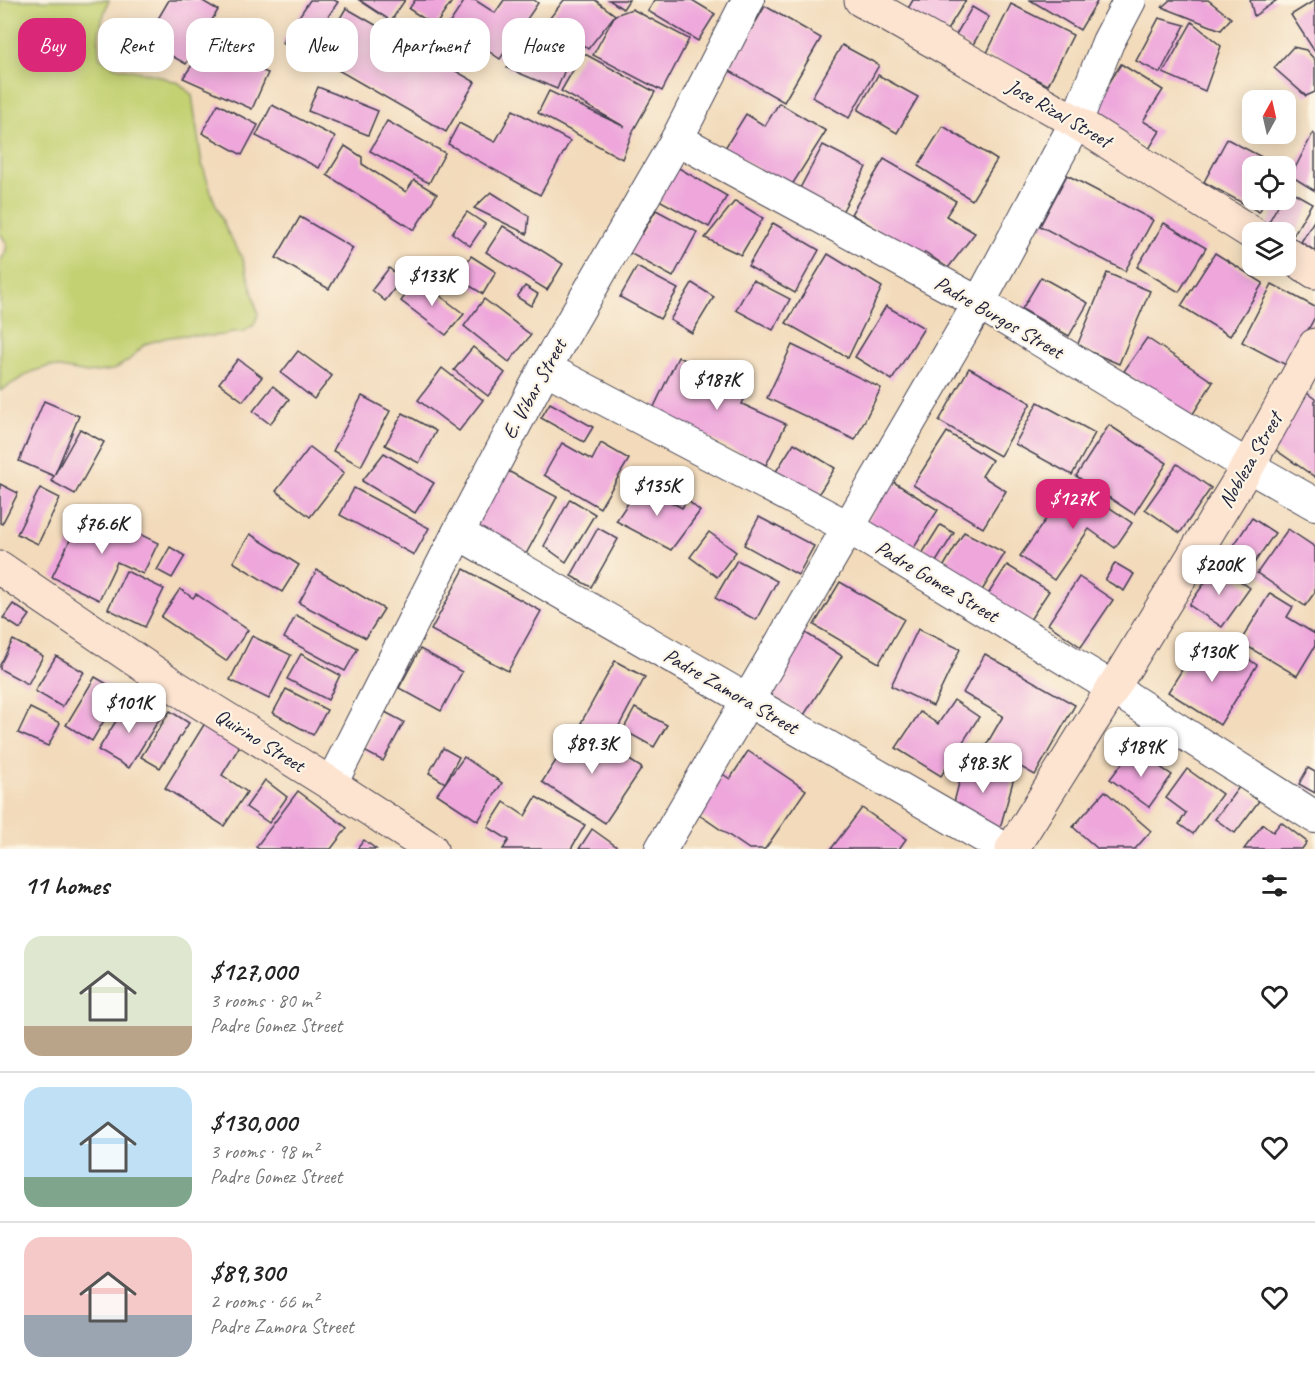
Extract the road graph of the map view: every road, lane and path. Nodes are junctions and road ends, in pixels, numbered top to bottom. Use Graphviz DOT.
graph roads {
  1 [pos="748,0"];
  2 [pos="861,0"];
  3 [pos="1130,0"];
  4 [pos="1077,122"];
  5 [pos="677,139"];
  6 [pos="1242,227"];
  7 [pos="1296,260"];
  8 [pos="1315,272"];
  9 [pos="979,303"];
  10 [pos="1315,345"];
  11 [pos="544,368"];
  12 [pos="1248,466"];
  13 [pos="1315,504"];
  14 [pos="848,527"];
  15 [pos="458,532"];
  16 [pos="0,568"];
  17 [pos="1113,688"];
  18 [pos="747,700"];
  19 [pos="331,784"];
  20 [pos="1315,817"];
  21 [pos="431,849"];
  22 [pos="661,849"];
  23 [pos="1005,849"];
  24 [pos="1012,849"];
  1 -- 5 [label="street, E. Vibar Street"];
  2 -- 4 [label="street, Jose Rizal Street"];
  3 -- 4 [label="street"];
  4 -- 6 [label="street, Jose Rizal Street"];
  4 -- 9 [label="street"];
  5 -- 9 [label="street, Padre Burgos Street"];
  5 -- 11 [label="street, E. Vibar Street"];
  7 -- 8 [label="street"];
  9 -- 12 [label="street, Padre Burgos Street"];
  9 -- 14 [label="street"];
  10 -- 12 [label="street, Nobleza Street"];
  11 -- 14 [label="street, Padre Gomez Street"];
  11 -- 15 [label="street, E. Vibar Street"];
  12 -- 13 [label="street, Padre Burgos Street"];
  12 -- 17 [label="street, Nobleza Street"];
  14 -- 17 [label="street, Padre Gomez Street"];
  14 -- 18 [label="street"];
  15 -- 18 [label="street, Padre Zamora Street"];
  15 -- 19 [label="street, E. Vibar Street"];
  16 -- 19 [label="street, Quirino Street"];
  17 -- 20 [label="street, Padre Gomez Street"];
  17 -- 24 [label="street, Nobleza Street"];
  18 -- 22 [label="street"];
  18 -- 23 [label="street, Padre Zamora Street"];
  19 -- 21 [label="street, Quirino Street"];
}
